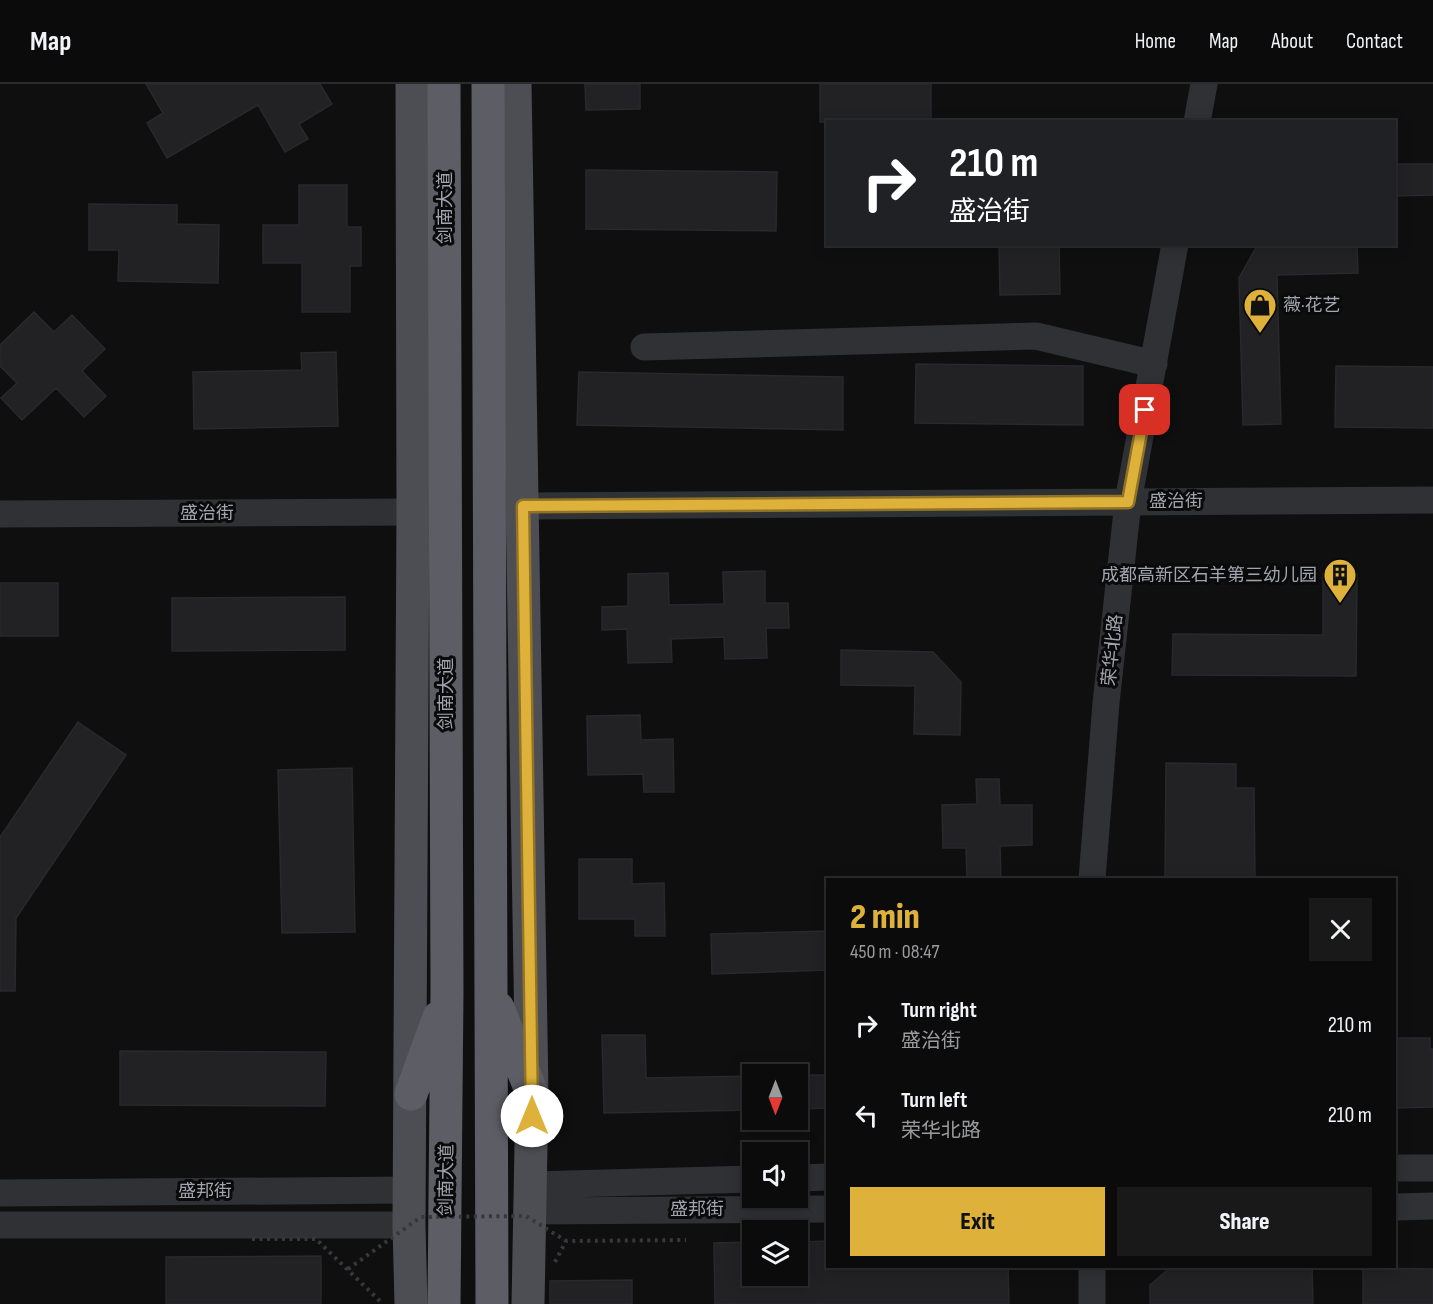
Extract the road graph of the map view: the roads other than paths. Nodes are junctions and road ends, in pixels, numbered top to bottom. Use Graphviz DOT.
graph roads {
  1 [pos="412,84"];
  2 [pos="444,84"];
  3 [pos="488,84"];
  4 [pos="515,84"];
  5 [pos="1204,84"];
  6 [pos="1197,120"];
  7 [pos="1175,246"];
  8 [pos="644,347"];
  9 [pos="1154,364"];
  10 [pos="1433,500"];
  11 [pos="1128,502"];
  12 [pos="523,506"];
  13 [pos="413,512"];
  14 [pos="0,514"];
  15 [pos="1092,878"];
  16 [pos="490,991"];
  17 [pos="447,993"];
  18 [pos="532,1093"];
  19 [pos="411,1094"];
  20 [pos="1396,1168"];
  21 [pos="1433,1168"];
  22 [pos="826,1177"];
  23 [pos="808,1178"];
  24 [pos="742,1180"];
  25 [pos="409,1190"];
  26 [pos="0,1192"];
  27 [pos="531,1198"];
  28 [pos="1396,1206"];
  29 [pos="1433,1206"];
  30 [pos="826,1209"];
  31 [pos="0,1225"];
  32 [pos="409,1225"];
  33 [pos="1092,1268"];
  34 [pos="411,1304"];
  35 [pos="444,1304"];
  36 [pos="492,1304"];
  37 [pos="528,1304"];
  38 [pos="1092,1304"];
  1 -- 13 [label="main road"];
  2 -- 17 [label="highway, 剑南大道"];
  3 -- 16 [label="highway"];
  4 -- 12 [label="main road"];
  5 -- 6 [label="street"];
  7 -- 9 [label="street, 荣华北路"];
  8 -- 9 [label="street"];
  9 -- 11 [label="street, 荣华北路"];
  10 -- 11 [label="street, 盛治街"];
  11 -- 12 [label="street, 盛治街"];
  11 -- 15 [label="street, 荣华北路"];
  12 -- 18 [label="main road"];
  13 -- 14 [label="street, 盛治街"];
  13 -- 19 [label="main road"];
  16 -- 18 [label="highway"];
  16 -- 36 [label="highway"];
  17 -- 19 [label="highway"];
  17 -- 35 [label="highway, 剑南大道"];
  18 -- 27 [label="main road"];
  19 -- 25 [label="main road"];
  20 -- 21 [label="street"];
  22 -- 23 [label="street"];
  24 -- 27 [label="street, 盛邦街"];
  25 -- 26 [label="street, 盛邦街"];
  25 -- 32 [label="main road"];
  27 -- 30 [label="street, 盛邦街"];
  27 -- 37 [label="main road"];
  28 -- 29 [label="street"];
  31 -- 32 [label="street, 盛邦街"];
  32 -- 34 [label="main road"];
  33 -- 38 [label="street"];
}
